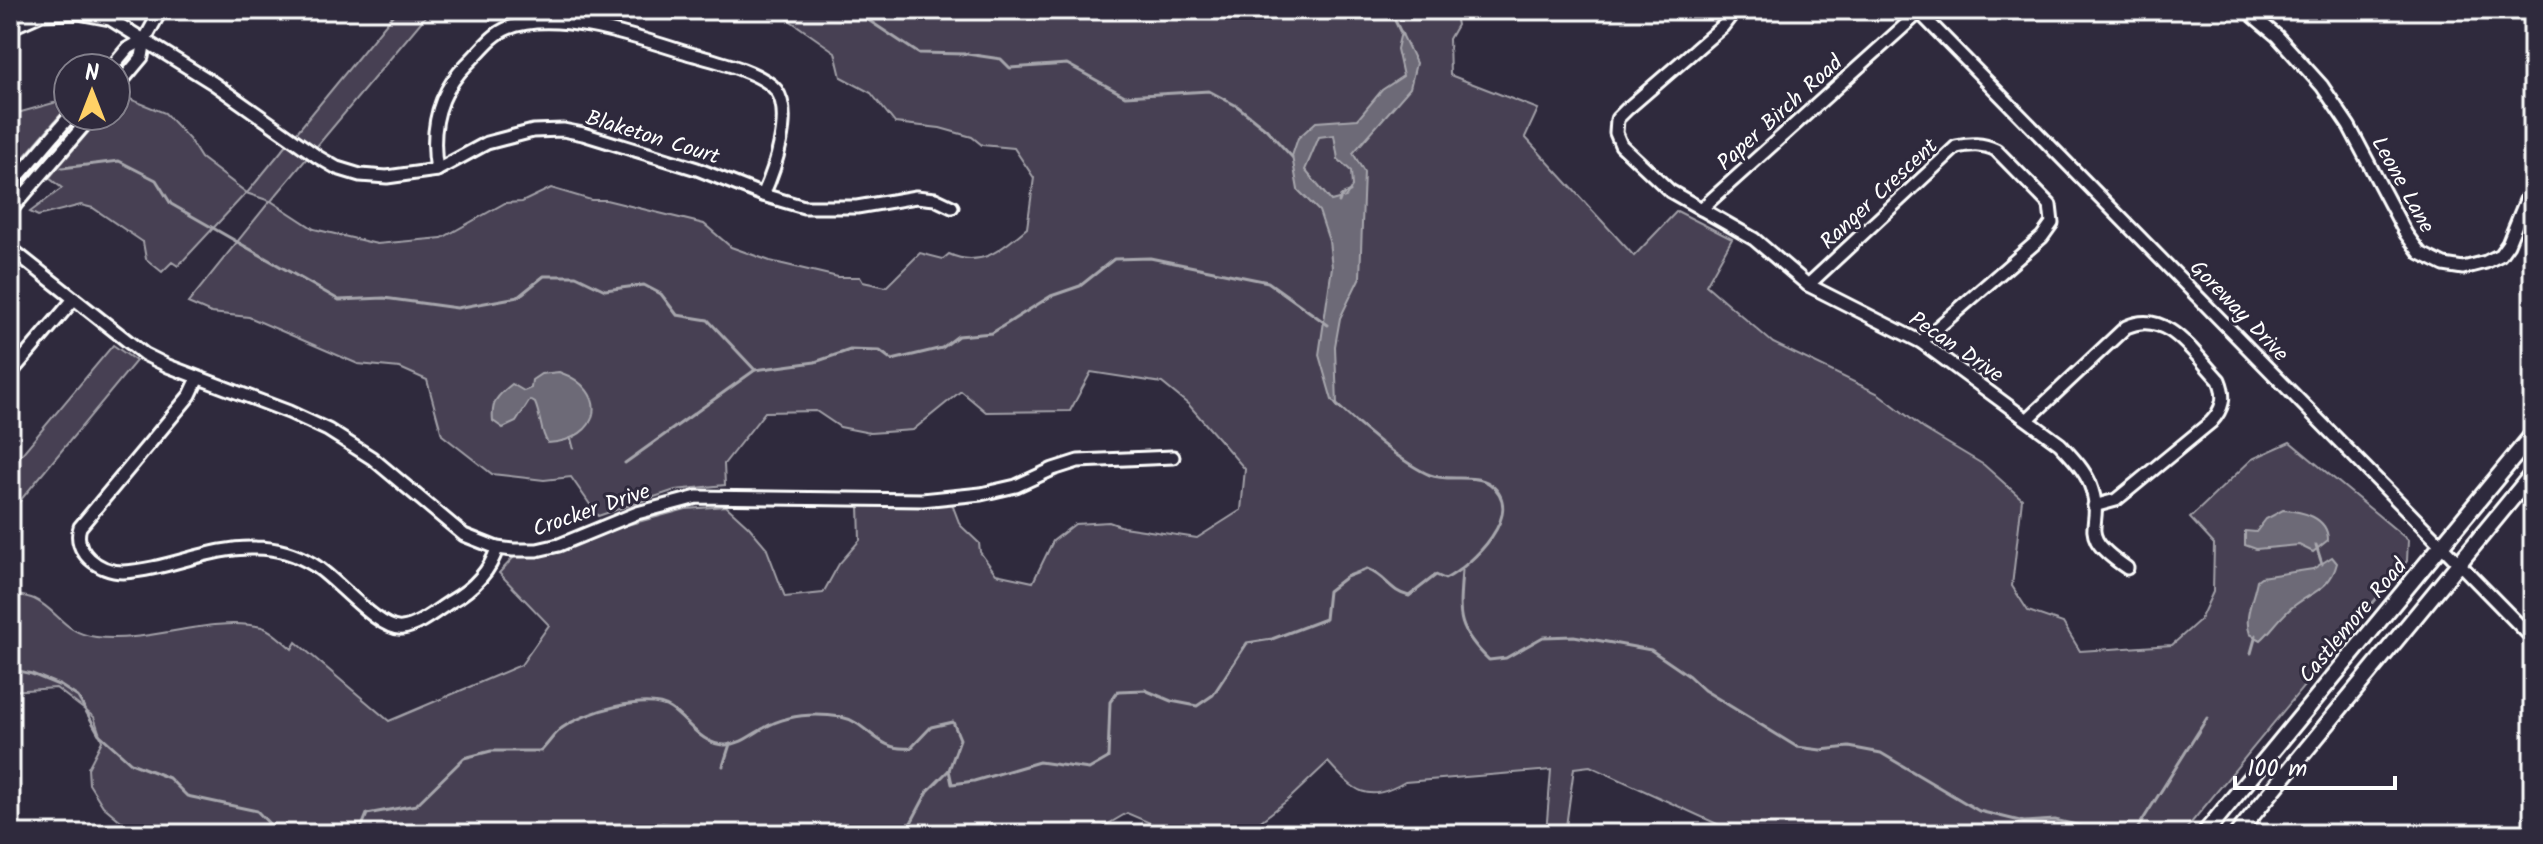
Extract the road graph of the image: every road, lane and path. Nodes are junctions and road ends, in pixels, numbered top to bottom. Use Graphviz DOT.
graph roads {
  1 [pos="161,10"];
  2 [pos="1735,10"];
  3 [pos="2246,10"];
  4 [pos="1920,11"];
  5 [pos="41,12"];
  6 [pos="10,28"];
  7 [pos="145,39"];
  8 [pos="124,52"];
  9 [pos="132,69"];
  10 [pos="56,132"];
  11 [pos="78,132"];
  12 [pos="437,170"];
  13 [pos="2533,183"];
  14 [pos="10,186"];
  15 [pos="763,195"];
  16 [pos="952,207"];
  17 [pos="1701,209"];
  18 [pos="10,211"];
  19 [pos="10,248"];
  20 [pos="1808,285"];
  21 [pos="74,299"];
  22 [pos="1921,342"];
  23 [pos="10,374"];
  24 [pos="198,378"];
  25 [pos="2028,419"];
  26 [pos="2533,434"];
  27 [pos="1173,457"];
  28 [pos="2533,473"];
  29 [pos="2094,506"];
  30 [pos="2442,545"];
  31 [pos="497,548"];
  32 [pos="2459,564"];
  33 [pos="2127,568"];
  34 [pos="2533,639"];
  35 [pos="2204,834"];
  36 [pos="2237,834"];
  1 -- 7 [label="street"];
  2 -- 17 [label="street, Pecan Drive"];
  3 -- 13 [label="street, Leone Lane"];
  4 -- 17 [label="street, Paper Birch Road"];
  4 -- 30 [label="street, Goreway Drive"];
  5 -- 6 [label="street"];
  5 -- 7 [label="street, Blaketon Court"];
  7 -- 8 [label="street"];
  7 -- 9 [label="street"];
  7 -- 12 [label="street, Blaketon Court"];
  10 -- 14 [label="street"];
  11 -- 18 [label="street"];
  12 -- 15 [label="street, Blaketon Court"];
  12 -- 15 [label="street"];
  15 -- 16 [label="street, Blaketon Court"];
  17 -- 20 [label="street, Pecan Drive"];
  19 -- 21 [label="street, Crocker Drive"];
  20 -- 22 [label="street, Pecan Drive"];
  20 -- 22 [label="street, Ranger Crescent"];
  21 -- 23 [label="street"];
  21 -- 24 [label="street, Crocker Drive"];
  22 -- 25 [label="street, Pecan Drive"];
  24 -- 31 [label="street, Crocker Drive"];
  24 -- 31 [label="street"];
  25 -- 29 [label="street, Pecan Drive"];
  25 -- 29 [label="street"];
  26 -- 30 [label="main road, Castlemore Road"];
  27 -- 31 [label="street, Crocker Drive"];
  28 -- 32 [label="main road, Castlemore Road"];
  29 -- 33 [label="street, Pecan Drive"];
  30 -- 32 [label="street, Goreway Drive"];
  30 -- 35 [label="main road, Castlemore Road"];
  32 -- 34 [label="street, Goreway Drive"];
  32 -- 36 [label="main road, Castlemore Road"];
}
